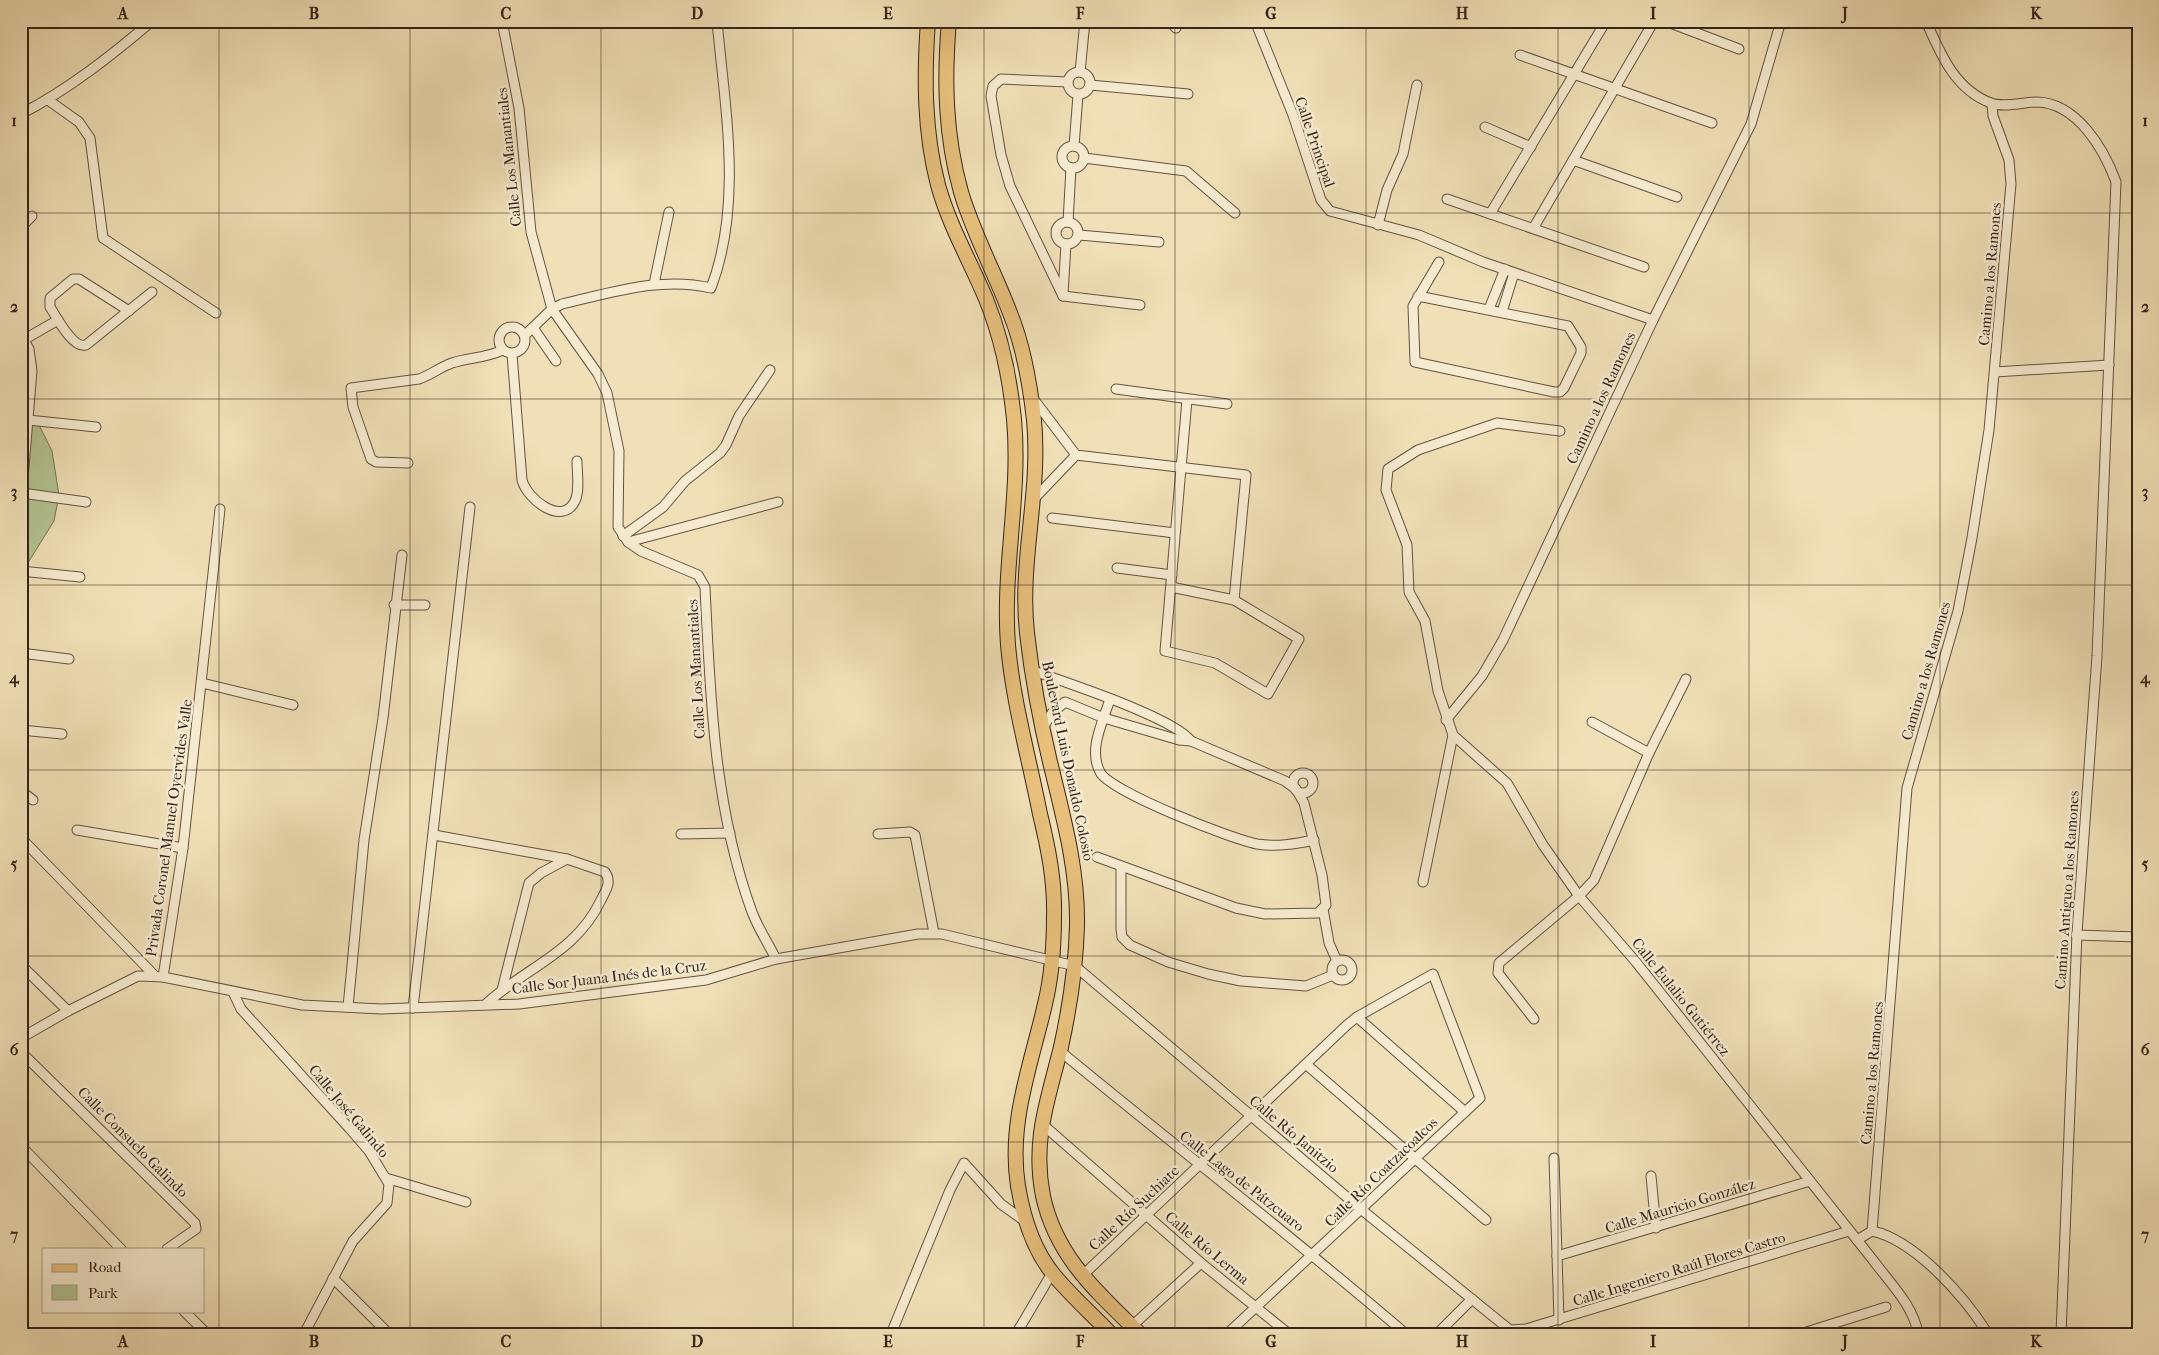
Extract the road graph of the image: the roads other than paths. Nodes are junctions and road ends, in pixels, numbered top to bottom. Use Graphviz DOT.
graph roads {
  1 [pos="152,21"];
  2 [pos="502,21"];
  3 [pos="717,21"];
  4 [pos="928,21"];
  5 [pos="949,21"];
  6 [pos="1085,21"];
  7 [pos="1255,21"];
  8 [pos="1606,21"];
  9 [pos="1654,21"];
  10 [pos="1665,21"];
  11 [pos="1781,21"];
  12 [pos="1926,21"];
  13 [pos="1739,49"];
  14 [pos="1520,56"];
  15 [pos="1080,72"];
  16 [pos="1574,75"];
  17 [pos="1068,82"];
  18 [pos="1090,85"];
  19 [pos="1417,85"];
  20 [pos="1614,89"];
  21 [pos="1188,94"];
  22 [pos="1078,95"];
  23 [pos="48,100"];
  24 [pos="1992,104"];
  25 [pos="21,114"];
  26 [pos="1712,123"];
  27 [pos="1485,127"];
  28 [pos="1074,146"];
  29 [pos="1531,147"];
  30 [pos="1084,158"];
  31 [pos="1573,160"];
  32 [pos="1071,168"];
  33 [pos="1677,197"];
  34 [pos="1446,199"];
  35 [pos="669,212"];
  36 [pos="1235,213"];
  37 [pos="1490,214"];
  38 [pos="32,216"];
  39 [pos="1068,222"];
  40 [pos="1378,225"];
  41 [pos="21,227"];
  42 [pos="1534,227"];
  43 [pos="1079,235"];
  44 [pos="1160,242"];
  45 [pos="1066,244"];
  46 [pos="1439,262"];
  47 [pos="1644,267"];
  48 [pos="1505,270"];
  49 [pos="1514,273"];
  50 [pos="654,284"];
  51 [pos="152,292"];
  52 [pos="1063,296"];
  53 [pos="1418,296"];
  54 [pos="1140,305"];
  55 [pos="552,309"];
  56 [pos="1489,309"];
  57 [pos="129,311"];
  58 [pos="1502,312"];
  59 [pos="216,313"];
  60 [pos="58,320"];
  61 [pos="1653,320"];
  62 [pos="534,329"];
  63 [pos="524,335"];
  64 [pos="23,337"];
  65 [pos="503,350"];
  66 [pos="512,354"];
  67 [pos="556,361"];
  68 [pos="2109,365"];
  69 [pos="770,370"];
  70 [pos="1994,372"];
  71 [pos="1116,389"];
  72 [pos="1030,395"];
  73 [pos="1187,400"];
  74 [pos="1227,404"];
  75 [pos="28,420"];
  76 [pos="96,427"];
  77 [pos="1560,431"];
  78 [pos="1076,455"];
  79 [pos="577,461"];
  80 [pos="408,463"];
  81 [pos="1181,466"];
  82 [pos="22,497"];
  83 [pos="1033,500"];
  84 [pos="86,502"];
  85 [pos="778,502"];
  86 [pos="470,508"];
  87 [pos="220,509"];
  88 [pos="1052,518"];
  89 [pos="1175,533"];
  90 [pos="625,539"];
  91 [pos="402,555"];
  92 [pos="1117,568"];
  93 [pos="21,571"];
  94 [pos="1172,575"];
  95 [pos="80,577"];
  96 [pos="1171,587"];
  97 [pos="1234,600"];
  98 [pos="394,604"];
  99 [pos="425,604"];
  100 [pos="21,653"];
  101 [pos="68,659"];
  102 [pos="1031,670"];
  103 [pos="1686,679"];
  104 [pos="202,682"];
  105 [pos="1071,685"];
  106 [pos="1110,699"];
  107 [pos="1065,702"];
  108 [pos="293,705"];
  109 [pos="1104,718"];
  110 [pos="1446,720"];
  111 [pos="1592,722"];
  112 [pos="1043,728"];
  113 [pos="21,730"];
  114 [pos="62,734"];
  115 [pos="1453,736"];
  116 [pos="1191,741"];
  117 [pos="1649,753"];
  118 [pos="21,791"];
  119 [pos="33,800"];
  120 [pos="77,830"];
  121 [pos="730,833"];
  122 [pos="681,834"];
  123 [pos="878,834"];
  124 [pos="434,835"];
  125 [pos="21,838"];
  126 [pos="1314,840"];
  127 [pos="183,848"];
  128 [pos="1097,857"];
  129 [pos="567,859"];
  130 [pos="1121,866"];
  131 [pos="1423,882"];
  132 [pos="1579,896"];
  133 [pos="1323,909"];
  134 [pos="934,933"];
  135 [pos="2076,935"];
  136 [pos="2138,937"];
  137 [pos="776,958"];
  138 [pos="1053,959"];
  139 [pos="1337,961"];
  140 [pos="21,964"];
  141 [pos="1075,966"];
  142 [pos="1332,975"];
  143 [pos="159,977"];
  144 [pos="502,990"];
  145 [pos="233,992"];
  146 [pos="486,1004"];
  147 [pos="348,1007"];
  148 [pos="413,1008"];
  149 [pos="68,1011"];
  150 [pos="1358,1017"];
  151 [pos="1534,1019"];
  152 [pos="21,1038"];
  153 [pos="1060,1051"];
  154 [pos="21,1052"];
  155 [pos="1307,1065"];
  156 [pos="1465,1112"];
  157 [pos="1251,1116"];
  158 [pos="1041,1123"];
  159 [pos="21,1146"];
  160 [pos="1414,1158"];
  161 [pos="1554,1158"];
  162 [pos="1199,1166"];
  163 [pos="1651,1176"];
  164 [pos="386,1178"];
  165 [pos="1810,1181"];
  166 [pos="466,1202"];
  167 [pos="1362,1210"];
  168 [pos="1147,1216"];
  169 [pos="1486,1220"];
  170 [pos="1026,1222"];
  171 [pos="1656,1228"];
  172 [pos="1849,1231"];
  173 [pos="1872,1231"];
  174 [pos="1856,1240"];
  175 [pos="120,1248"];
  176 [pos="168,1248"];
  177 [pos="1313,1255"];
  178 [pos="1557,1256"];
  179 [pos="1201,1262"];
  180 [pos="1052,1273"];
  181 [pos="1083,1275"];
  182 [pos="333,1278"];
  183 [pos="1472,1299"];
  184 [pos="1255,1306"];
  185 [pos="1886,1307"];
  186 [pos="185,1312"];
  187 [pos="1559,1320"];
  188 [pos="1136,1330"];
  189 [pos="1823,1330"];
  190 [pos="1517,1331"];
  191 [pos="207,1334"];
  192 [pos="304,1334"];
  193 [pos="389,1334"];
  194 [pos="891,1334"];
  195 [pos="1016,1334"];
  196 [pos="1111,1334"];
  197 [pos="1228,1334"];
  198 [pos="1289,1334"];
  199 [pos="1406,1334"];
  200 [pos="1438,1334"];
  201 [pos="1800,1334"];
  202 [pos="1918,1334"];
  203 [pos="1988,1334"];
  204 [pos="2061,1334"];
  1 -- 23 [label="street"];
  2 -- 55 [label="street, Calle Los Manantiales"];
  3 -- 50 [label="street"];
  4 -- 138 [label="main road"];
  5 -- 72 [label="main road, Boulevard Luis Donaldo Colosio"];
  6 -- 15 [label="street"];
  7 -- 40 [label="street, Calle Principal"];
  8 -- 16 [label="street"];
  9 -- 20 [label="street"];
  10 -- 13 [label="street"];
  11 -- 61 [label="street, Camino a los Ramones"];
  12 -- 24 [label="street"];
  14 -- 16 [label="street"];
  15 -- 17 [label="street"];
  15 -- 18 [label="street"];
  16 -- 20 [label="street"];
  16 -- 29 [label="street"];
  17 -- 22 [label="street"];
  17 -- 52 [label="street"];
  18 -- 21 [label="street"];
  18 -- 22 [label="street"];
  19 -- 40 [label="street"];
  20 -- 26 [label="street"];
  20 -- 31 [label="street"];
  22 -- 28 [label="street"];
  23 -- 25 [label="street"];
  23 -- 59 [label="street"];
  24 -- 68 [label="street, Camino Antiguo a los Ramones"];
  24 -- 70 [label="street, Camino a los Ramones"];
  27 -- 29 [label="street"];
  28 -- 30 [label="street"];
  28 -- 32 [label="street"];
  29 -- 37 [label="street"];
  30 -- 32 [label="street"];
  30 -- 36 [label="street"];
  31 -- 33 [label="street"];
  31 -- 42 [label="street"];
  32 -- 39 [label="street"];
  34 -- 37 [label="street"];
  35 -- 50 [label="street"];
  37 -- 42 [label="street"];
  38 -- 41 [label="street"];
  39 -- 43 [label="street"];
  39 -- 45 [label="street"];
  40 -- 48 [label="street, Calle Principal"];
  42 -- 47 [label="street"];
  43 -- 44 [label="street"];
  43 -- 45 [label="street"];
  45 -- 52 [label="street"];
  46 -- 53 [label="street"];
  48 -- 49 [label="street, Calle Principal"];
  48 -- 56 [label="street"];
  49 -- 58 [label="street"];
  49 -- 61 [label="street, Calle Principal"];
  50 -- 55 [label="street"];
  51 -- 57 [label="street"];
  52 -- 54 [label="street"];
  53 -- 56 [label="street"];
  53 -- 58 [label="street"];
  55 -- 62 [label="street"];
  55 -- 90 [label="street, Calle Los Manantiales"];
  56 -- 58 [label="street"];
  57 -- 60 [label="street"];
  57 -- 60 [label="street"];
  60 -- 64 [label="street"];
  61 -- 110 [label="street, Camino a los Ramones"];
  62 -- 63 [label="street"];
  62 -- 67 [label="street"];
  63 -- 65 [label="street"];
  63 -- 66 [label="street"];
  64 -- 75 [label="street"];
  65 -- 66 [label="street"];
  65 -- 80 [label="street"];
  66 -- 79 [label="street"];
  68 -- 70 [label="street"];
  68 -- 135 [label="street, Camino Antiguo a los Ramones"];
  69 -- 90 [label="street"];
  70 -- 173 [label="street, Camino a los Ramones"];
  71 -- 73 [label="street"];
  72 -- 78 [label="street"];
  72 -- 83 [label="main road, Boulevard Luis Donaldo Colosio"];
  73 -- 74 [label="street"];
  73 -- 81 [label="street"];
  75 -- 76 [label="street"];
  75 -- 82 [label="street"];
  77 -- 110 [label="street"];
  78 -- 81 [label="street"];
  78 -- 83 [label="street"];
  81 -- 89 [label="street"];
  81 -- 97 [label="street"];
  82 -- 84 [label="street"];
  83 -- 102 [label="main road, Boulevard Luis Donaldo Colosio"];
  85 -- 90 [label="street"];
  86 -- 124 [label="street"];
  87 -- 104 [label="street, Privada Coronel Manuel Oyervides Valle"];
  88 -- 89 [label="street"];
  89 -- 94 [label="street"];
  90 -- 121 [label="street, Calle Los Manantiales"];
  91 -- 98 [label="street"];
  92 -- 94 [label="street"];
  93 -- 95 [label="street"];
  94 -- 96 [label="street"];
  96 -- 97 [label="street"];
  96 -- 97 [label="street"];
  98 -- 99 [label="street"];
  98 -- 147 [label="street"];
  100 -- 101 [label="street"];
  102 -- 105 [label="street"];
  102 -- 112 [label="main road, Boulevard Luis Donaldo Colosio"];
  103 -- 117 [label="street"];
  104 -- 108 [label="street"];
  104 -- 127 [label="street, Privada Coronel Manuel Oyervides Valle"];
  105 -- 106 [label="street"];
  105 -- 107 [label="street"];
  106 -- 109 [label="street"];
  106 -- 116 [label="street"];
  107 -- 109 [label="street"];
  107 -- 112 [label="street"];
  109 -- 116 [label="street"];
  109 -- 126 [label="street"];
  110 -- 115 [label="street"];
  111 -- 117 [label="street"];
  112 -- 141 [label="main road, Boulevard Luis Donaldo Colosio"];
  113 -- 114 [label="street"];
  115 -- 131 [label="street"];
  115 -- 132 [label="street, Calle Eulalio Gutiérrez"];
  116 -- 126 [label="street"];
  117 -- 132 [label="street"];
  118 -- 119 [label="street"];
  120 -- 127 [label="street"];
  121 -- 122 [label="street"];
  121 -- 137 [label="street, Calle Los Manantiales"];
  123 -- 134 [label="street"];
  124 -- 129 [label="street"];
  124 -- 148 [label="street"];
  125 -- 143 [label="street"];
  126 -- 133 [label="street"];
  127 -- 143 [label="street, Privada Coronel Manuel Oyervides Valle"];
  128 -- 130 [label="street"];
  129 -- 144 [label="street"];
  129 -- 144 [label="street"];
  130 -- 133 [label="street"];
  130 -- 142 [label="street"];
  132 -- 151 [label="street"];
  132 -- 165 [label="street, Calle Eulalio Gutiérrez"];
  133 -- 139 [label="street"];
  134 -- 137 [label="street, Calle Sor Juana Inés de la Cruz"];
  134 -- 138 [label="street, Calle Sor Juana Inés de la Cruz"];
  135 -- 136 [label="street"];
  135 -- 204 [label="street, Camino Antiguo a los Ramones"];
  137 -- 146 [label="street, Calle Sor Juana Inés de la Cruz"];
  138 -- 141 [label="street, Calle Río Janitzio"];
  138 -- 170 [label="main road"];
  139 -- 142 [label="street"];
  139 -- 142 [label="street"];
  140 -- 149 [label="street"];
  141 -- 153 [label="main road, Boulevard Luis Donaldo Colosio"];
  141 -- 157 [label="street, Calle Río Janitzio"];
  143 -- 145 [label="street, Calle Sor Juana Inés de la Cruz"];
  143 -- 149 [label="street"];
  144 -- 146 [label="street"];
  145 -- 147 [label="street, Calle Sor Juana Inés de la Cruz"];
  145 -- 164 [label="street, Calle José Galindo"];
  146 -- 148 [label="street, Calle Sor Juana Inés de la Cruz"];
  147 -- 148 [label="street, Calle Sor Juana Inés de la Cruz"];
  149 -- 152 [label="street"];
  150 -- 155 [label="street, Calle Río Suchiate"];
  150 -- 156 [label="street"];
  150 -- 156 [label="street, Calle Río Coatzacoalcos"];
  153 -- 158 [label="main road, Boulevard Luis Donaldo Colosio"];
  153 -- 162 [label="street, Calle Lago de Pátzcuaro"];
  154 -- 176 [label="street, Calle Consuelo Galindo"];
  155 -- 157 [label="street, Calle Río Suchiate"];
  155 -- 160 [label="street"];
  156 -- 160 [label="street, Calle Río Coatzacoalcos"];
  157 -- 162 [label="street, Calle Río Suchiate"];
  157 -- 167 [label="street, Calle Río Janitzio"];
  158 -- 168 [label="street, Calle Río Lerma"];
  158 -- 181 [label="main road, Boulevard Luis Donaldo Colosio"];
  159 -- 175 [label="street"];
  160 -- 167 [label="street, Calle Río Coatzacoalcos"];
  160 -- 169 [label="street"];
  161 -- 178 [label="street"];
  162 -- 168 [label="street, Calle Río Suchiate"];
  162 -- 177 [label="street, Calle Lago de Pátzcuaro"];
  163 -- 171 [label="street"];
  164 -- 166 [label="street"];
  164 -- 182 [label="street, Calle José Galindo"];
  165 -- 171 [label="street, Calle Mauricio González"];
  165 -- 172 [label="street"];
  167 -- 177 [label="street, Calle Río Coatzacoalcos"];
  167 -- 183 [label="street, Calle Río Janitzio"];
  168 -- 179 [label="street, Calle Río Lerma"];
  168 -- 181 [label="street, Calle Río Suchiate"];
  170 -- 180 [label="main road"];
  170 -- 194 [label="street"];
  171 -- 178 [label="street, Calle Mauricio González"];
  172 -- 174 [label="street"];
  172 -- 187 [label="street, Calle Ingeniero Raúl Flores Castro"];
  173 -- 174 [label="street"];
  173 -- 203 [label="street"];
  174 -- 202 [label="street"];
  177 -- 184 [label="street, Calle Río Coatzacoalcos"];
  177 -- 199 [label="street, Calle Lago de Pátzcuaro"];
  178 -- 187 [label="street"];
  179 -- 184 [label="street, Calle Río Lerma"];
  179 -- 188 [label="street"];
  180 -- 195 [label="street"];
  180 -- 196 [label="main road"];
  181 -- 188 [label="main road, Boulevard Luis Donaldo Colosio"];
  182 -- 192 [label="street, Calle José Galindo"];
  182 -- 193 [label="street"];
  183 -- 190 [label="street, Calle Río Janitzio"];
  183 -- 200 [label="street"];
  184 -- 197 [label="street, Calle Río Coatzacoalcos"];
  184 -- 198 [label="street, Calle Río Lerma"];
  185 -- 189 [label="street"];
  186 -- 191 [label="street"];
  187 -- 190 [label="street, Calle Ingeniero Raúl Flores Castro"];
  189 -- 201 [label="street"];
}
